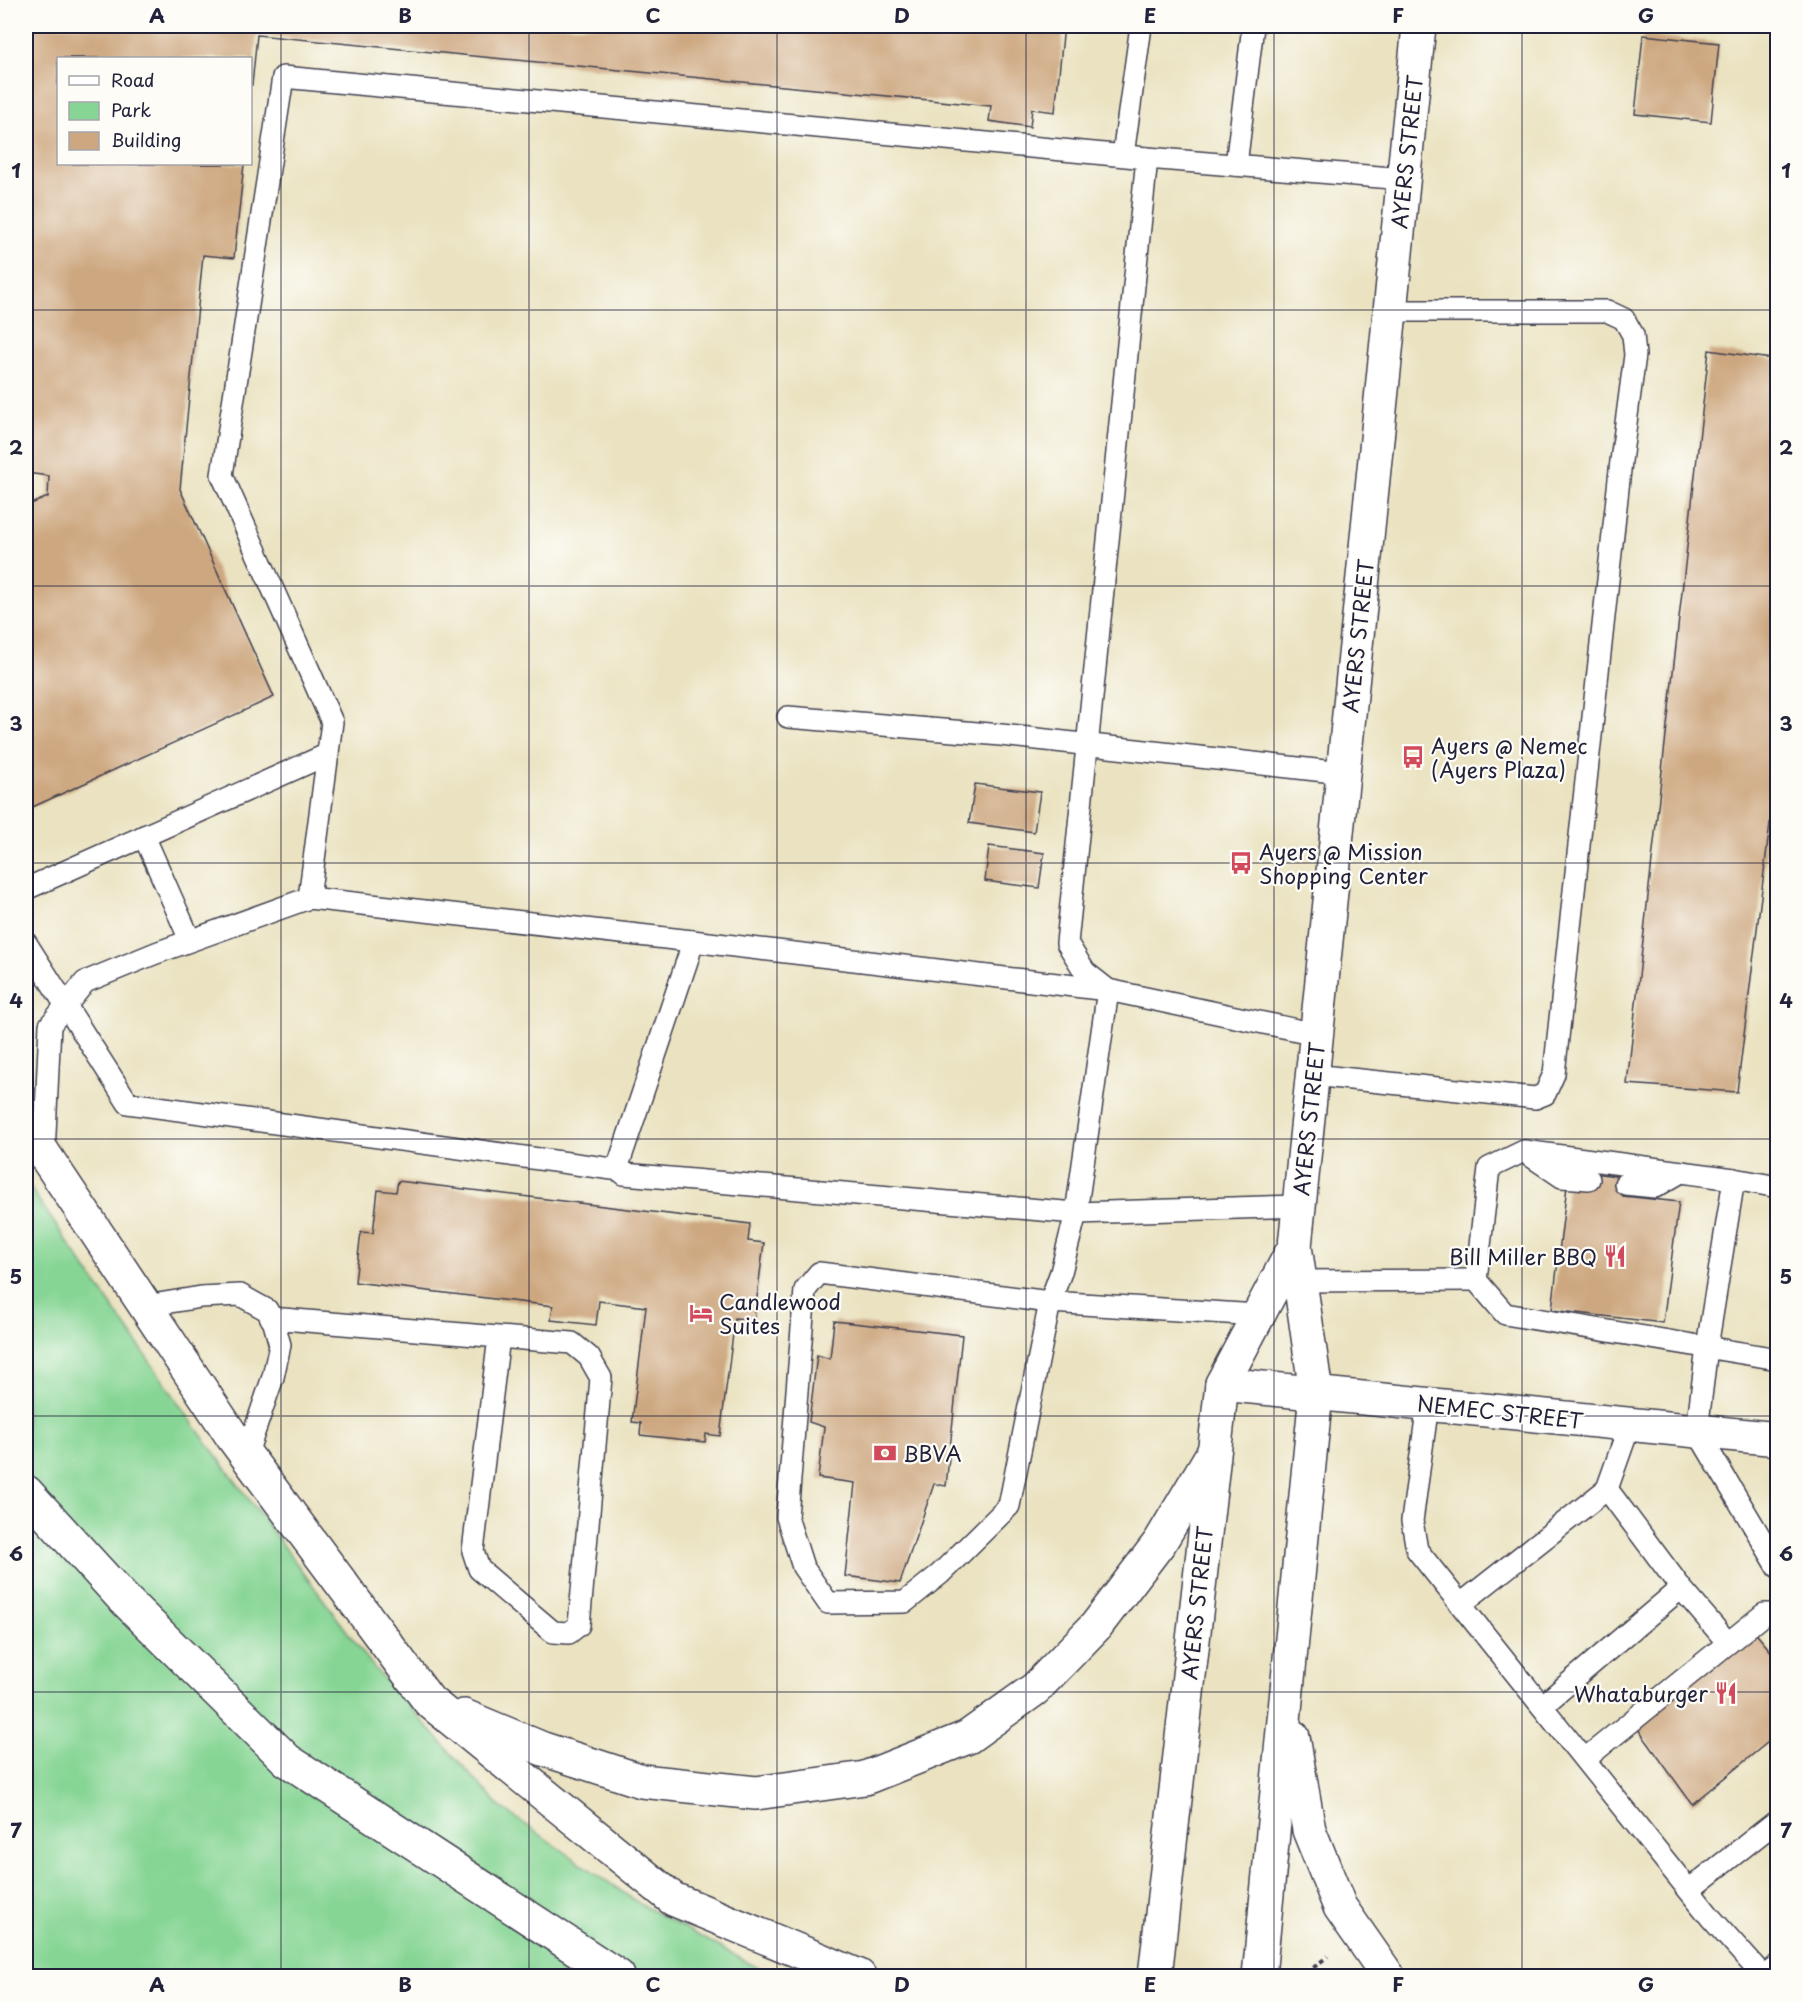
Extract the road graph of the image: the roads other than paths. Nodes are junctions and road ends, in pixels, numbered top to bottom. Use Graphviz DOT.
graph roads {
  1 [pos="1141,26"];
  2 [pos="1253,26"];
  3 [pos="1419,26"];
  4 [pos="1123,155"];
  5 [pos="1148,158"];
  6 [pos="1236,165"];
  7 [pos="1404,179"];
  8 [pos="1390,311"];
  9 [pos="788,717"];
  10 [pos="1087,745"];
  11 [pos="328,754"];
  12 [pos="1343,773"];
  13 [pos="144,836"];
  14 [pos="26,889"];
  15 [pos="309,898"];
  16 [pos="190,940"];
  17 [pos="692,941"];
  18 [pos="26,943"];
  19 [pos="1108,990"];
  20 [pos="65,1004"];
  21 [pos="1316,1034"];
  22 [pos="1312,1075"];
  23 [pos="26,1127"];
  24 [pos="1524,1151"];
  25 [pos="44,1155"];
  26 [pos="620,1170"];
  27 [pos="1681,1172"];
  28 [pos="1589,1179"];
  29 [pos="1734,1179"];
  30 [pos="1625,1184"];
  31 [pos="1778,1186"];
  32 [pos="1299,1206"];
  33 [pos="1076,1214"];
  34 [pos="1294,1246"];
  35 [pos="1476,1280"];
  36 [pos="1300,1281"];
  37 [pos="1050,1302"];
  38 [pos="146,1306"];
  39 [pos="1258,1315"];
  40 [pos="272,1318"];
  41 [pos="499,1337"];
  42 [pos="1707,1347"];
  43 [pos="1778,1359"];
  44 [pos="1222,1384"];
  45 [pos="1316,1393"];
  46 [pos="1428,1404"];
  47 [pos="1630,1424"];
  48 [pos="1697,1431"];
  49 [pos="1778,1439"];
  50 [pos="1213,1453"];
  51 [pos="246,1456"];
  52 [pos="1607,1489"];
  53 [pos="26,1492"];
  54 [pos="1778,1567"];
  55 [pos="1681,1588"];
  56 [pos="1461,1604"];
  57 [pos="1778,1617"];
  58 [pos="1728,1643"];
  59 [pos="1286,1697"];
  60 [pos="429,1701"];
  61 [pos="1542,1706"];
  62 [pos="1585,1759"];
  63 [pos="1778,1820"];
  64 [pos="1689,1890"];
  65 [pos="1778,1965"];
  66 [pos="618,1977"];
  67 [pos="860,1977"];
  68 [pos="1155,1977"];
  69 [pos="1258,1977"];
  70 [pos="1388,1977"];
  71 [pos="1763,1977"];
  1 -- 4 [label="lane"];
  2 -- 6 [label="lane"];
  3 -- 7 [label="main road, AYERS STREET"];
  4 -- 5 [label="lane"];
  4 -- 11 [label="lane"];
  5 -- 6 [label="lane"];
  5 -- 10 [label="lane"];
  6 -- 7 [label="lane"];
  7 -- 8 [label="main road, AYERS STREET"];
  8 -- 12 [label="main road, AYERS STREET"];
  8 -- 22 [label="lane"];
  9 -- 10 [label="lane"];
  10 -- 12 [label="lane"];
  10 -- 19 [label="lane"];
  11 -- 13 [label="lane"];
  11 -- 15 [label="lane"];
  12 -- 21 [label="main road, AYERS STREET"];
  13 -- 14 [label="lane"];
  13 -- 16 [label="lane"];
  15 -- 16 [label="lane"];
  15 -- 17 [label="lane"];
  16 -- 20 [label="lane"];
  17 -- 19 [label="lane"];
  17 -- 26 [label="lane"];
  18 -- 20 [label="lane"];
  19 -- 21 [label="lane"];
  19 -- 33 [label="lane"];
  20 -- 25 [label="lane"];
  20 -- 26 [label="lane"];
  21 -- 22 [label="main road, AYERS STREET"];
  22 -- 32 [label="main road, AYERS STREET"];
  23 -- 25 [label="main road"];
  24 -- 27 [label="lane"];
  24 -- 28 [label="lane"];
  24 -- 35 [label="lane"];
  25 -- 38 [label="main road"];
  26 -- 33 [label="lane"];
  27 -- 29 [label="lane"];
  27 -- 30 [label="lane"];
  29 -- 31 [label="lane"];
  29 -- 42 [label="lane"];
  32 -- 33 [label="lane"];
  32 -- 34 [label="main road, AYERS STREET"];
  33 -- 37 [label="lane"];
  34 -- 36 [label="main road, AYERS STREET"];
  34 -- 39 [label="main road, AYERS STREET"];
  35 -- 36 [label="lane"];
  35 -- 42 [label="lane"];
  36 -- 45 [label="main road, AYERS STREET"];
  37 -- 37 [label="lane"];
  37 -- 39 [label="lane"];
  38 -- 40 [label="lane"];
  38 -- 51 [label="main road"];
  39 -- 44 [label="main road, AYERS STREET"];
  40 -- 41 [label="lane"];
  40 -- 51 [label="lane"];
  41 -- 41 [label="lane"];
  42 -- 43 [label="lane"];
  42 -- 48 [label="lane"];
  44 -- 45 [label="main road, NEMEC STREET"];
  44 -- 50 [label="main road, AYERS STREET"];
  45 -- 46 [label="main road, NEMEC STREET"];
  45 -- 59 [label="main road, AYERS STREET"];
  46 -- 47 [label="main road, NEMEC STREET"];
  46 -- 56 [label="lane"];
  47 -- 48 [label="main road, NEMEC STREET"];
  47 -- 52 [label="lane"];
  48 -- 49 [label="main road, NEMEC STREET"];
  48 -- 54 [label="lane"];
  50 -- 60 [label="main road"];
  50 -- 68 [label="main road, AYERS STREET"];
  51 -- 60 [label="main road"];
  52 -- 55 [label="lane"];
  52 -- 56 [label="lane"];
  53 -- 66 [label="main road"];
  55 -- 58 [label="lane"];
  55 -- 61 [label="lane"];
  56 -- 61 [label="lane"];
  57 -- 58 [label="lane"];
  58 -- 62 [label="lane"];
  59 -- 69 [label="main road, AYERS STREET"];
  59 -- 70 [label="main road"];
  60 -- 67 [label="main road"];
  61 -- 62 [label="lane"];
  62 -- 64 [label="lane"];
  63 -- 64 [label="lane"];
  64 -- 71 [label="lane"];
  65 -- 71 [label="lane"];
}
